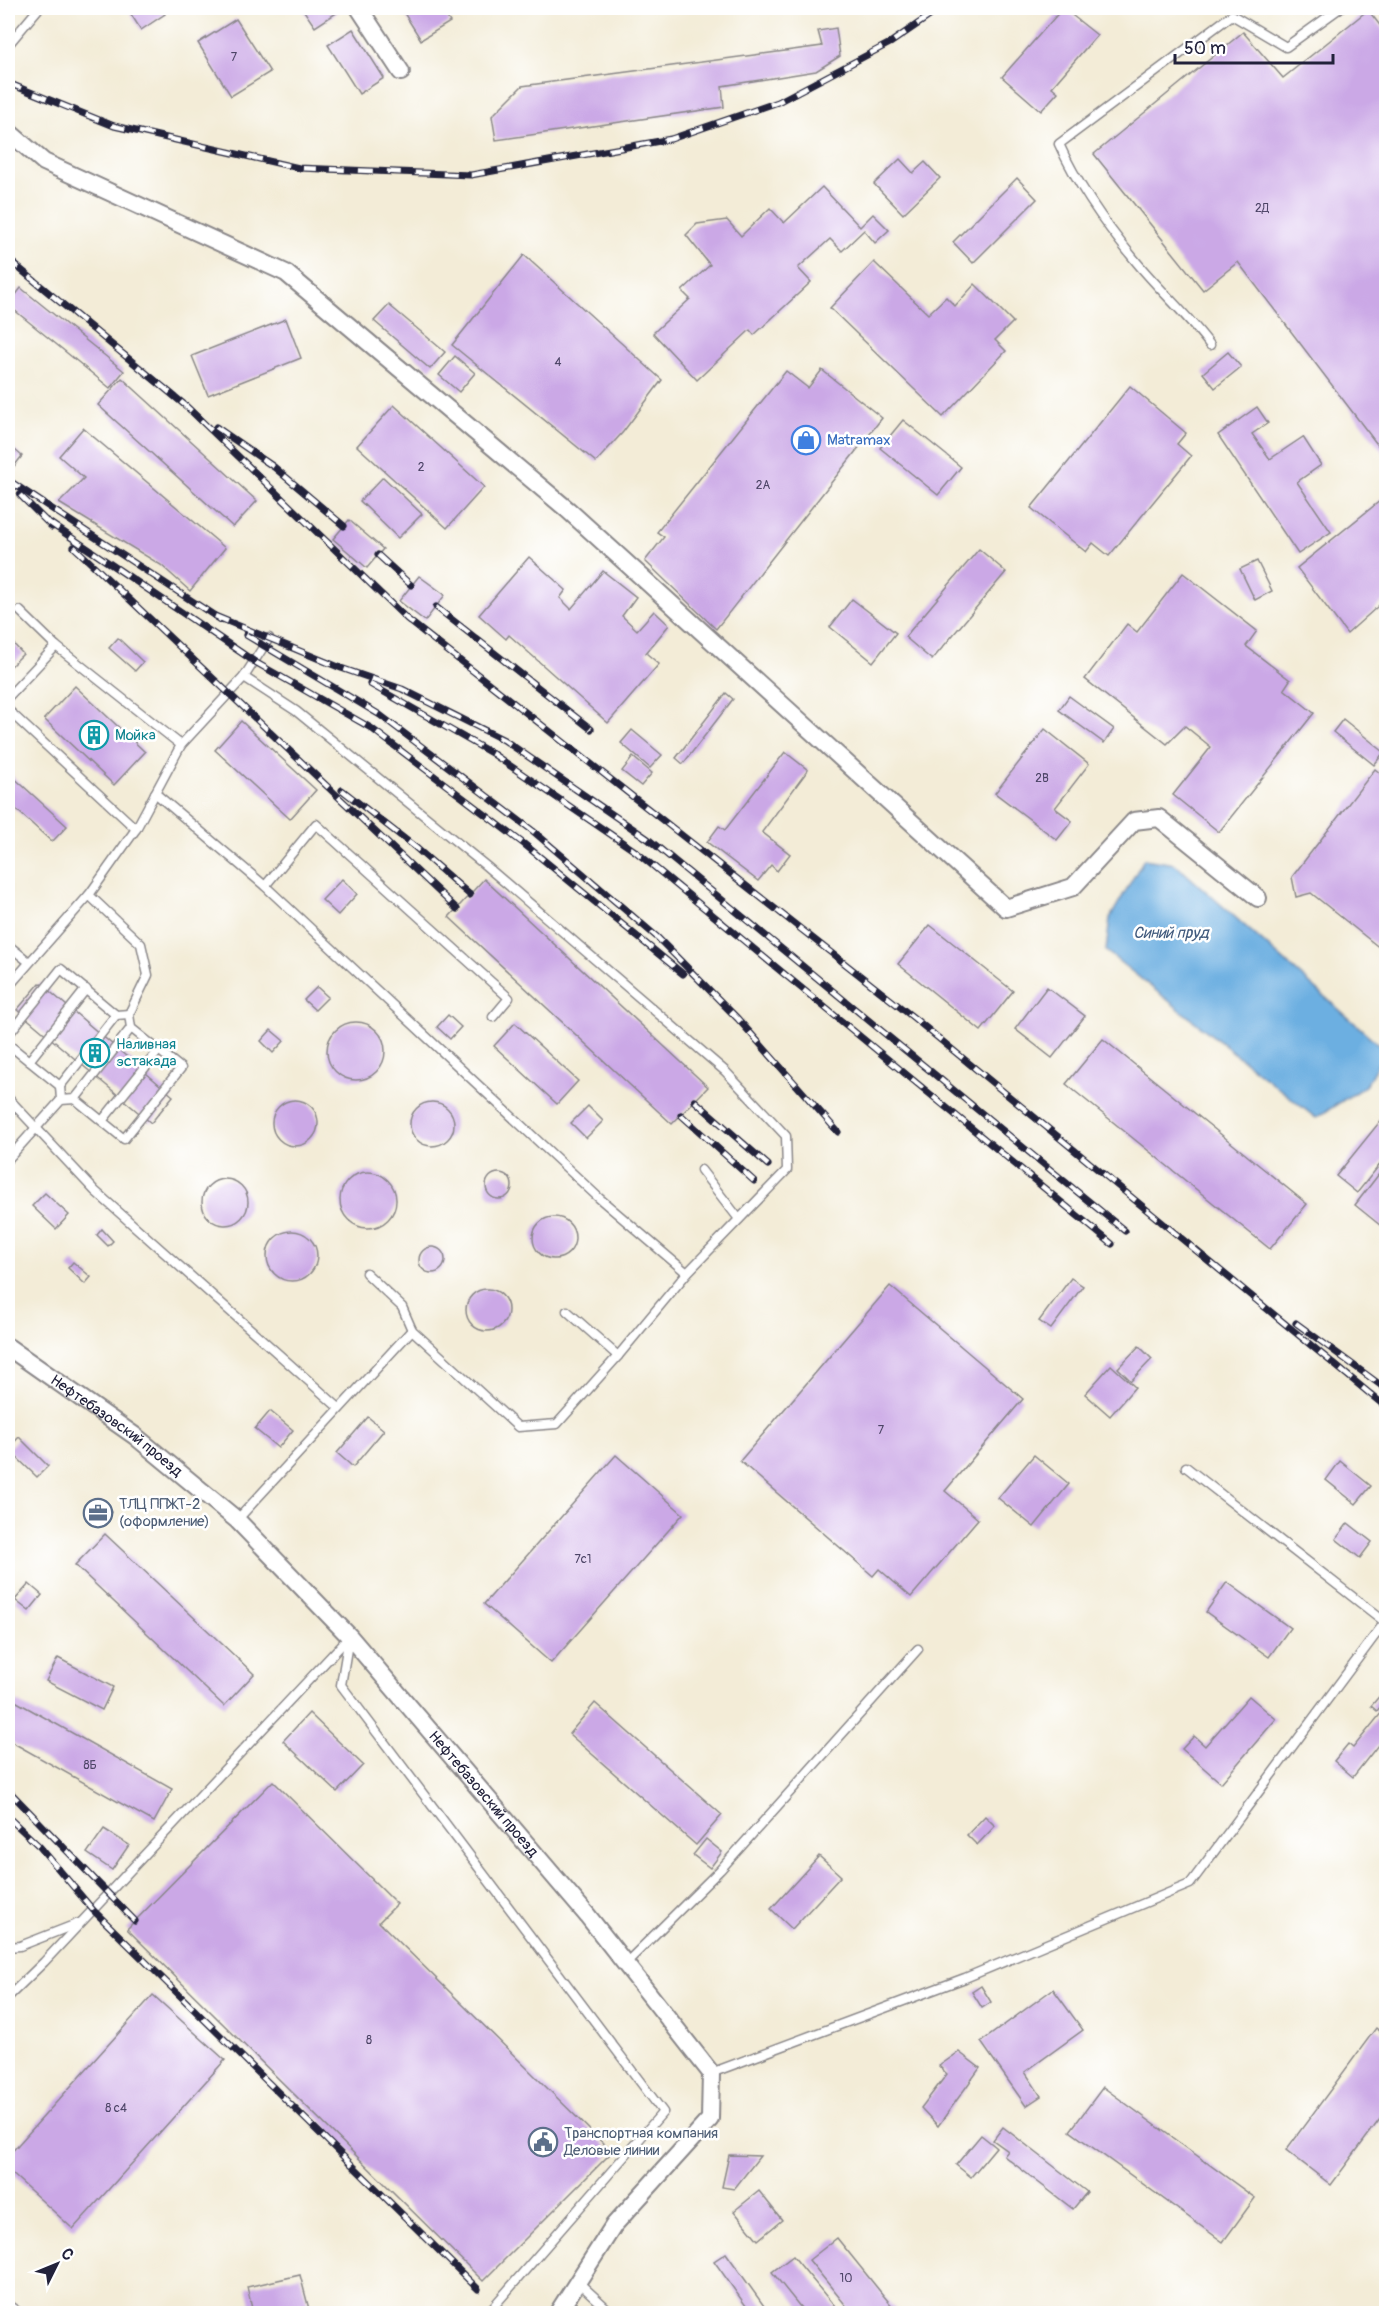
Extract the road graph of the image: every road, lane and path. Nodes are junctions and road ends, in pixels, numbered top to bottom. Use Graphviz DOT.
graph roads {
  1 [pos="39,8"];
  2 [pos="359,8"];
  3 [pos="1340,8"];
  4 [pos="8,45"];
  5 [pos="401,72"];
  6 [pos="8,129"];
  7 [pos="1210,345"];
  8 [pos="20,611"];
  9 [pos="269,638"];
  10 [pos="56,646"];
  11 [pos="244,676"];
  12 [pos="8,697"];
  13 [pos="8,710"];
  14 [pos="181,745"];
  15 [pos="155,793"];
  16 [pos="136,829"];
  17 [pos="265,886"];
  18 [pos="89,896"];
  19 [pos="1258,898"];
  20 [pos="8,945"];
  21 [pos="29,962"];
  22 [pos="8,987"];
  23 [pos="86,989"];
  24 [pos="129,1014"];
  25 [pos="116,1015"];
  26 [pos="493,1017"];
  27 [pos="131,1028"];
  28 [pos="8,1035"];
  29 [pos="8,1044"];
  30 [pos="159,1050"];
  31 [pos="29,1061"];
  32 [pos="60,1086"];
  33 [pos="8,1098"];
  34 [pos="75,1099"];
  35 [pos="61,1100"];
  36 [pos="102,1121"];
  37 [pos="37,1127"];
  38 [pos="8,1159"];
  39 [pos="701,1170"];
  40 [pos="739,1219"];
  41 [pos="366,1273"];
  42 [pos="687,1273"];
  43 [pos="567,1311"];
  44 [pos="412,1330"];
  45 [pos="8,1347"];
  46 [pos="618,1356"];
  47 [pos="339,1408"];
  48 [pos="1186,1467"];
  49 [pos="237,1520"];
  50 [pos="349,1636"];
  51 [pos="918,1650"];
  52 [pos="82,1922"];
  53 [pos="8,1947"];
  54 [pos="625,1964"];
  55 [pos="8,1997"];
  56 [pos="711,2073"];
  57 [pos="577,2281"];
  58 [pos="8,2305"];
  59 [pos="21,2313"];
  60 [pos="487,2313"];
  61 [pos="557,2313"];
  62 [pos="612,2313"];
  1 -- 4 [label="lane"];
  2 -- 5 [label="street"];
  3 -- 7 [label="lane"];
  6 -- 19 [label="street"];
  8 -- 10 [label="lane"];
  9 -- 11 [label="lane"];
  10 -- 12 [label="lane"];
  10 -- 14 [label="lane"];
  11 -- 14 [label="lane"];
  11 -- 40 [label="lane"];
  13 -- 16 [label="lane"];
  14 -- 15 [label="lane"];
  15 -- 16 [label="lane"];
  15 -- 17 [label="lane"];
  16 -- 18 [label="lane"];
  17 -- 26 [label="lane"];
  17 -- 42 [label="lane"];
  18 -- 21 [label="lane"];
  18 -- 24 [label="lane"];
  20 -- 21 [label="lane"];
  21 -- 22 [label="lane"];
  23 -- 25 [label="lane"];
  23 -- 28 [label="lane"];
  23 -- 31 [label="lane"];
  24 -- 25 [label="lane"];
  24 -- 27 [label="lane"];
  25 -- 32 [label="lane"];
  27 -- 30 [label="lane"];
  27 -- 34 [label="lane"];
  29 -- 31 [label="lane"];
  30 -- 36 [label="lane"];
  30 -- 36 [label="lane"];
  31 -- 32 [label="lane"];
  32 -- 35 [label="lane"];
  33 -- 37 [label="lane"];
  34 -- 35 [label="lane"];
  34 -- 36 [label="lane"];
  35 -- 37 [label="lane"];
  37 -- 38 [label="lane"];
  37 -- 47 [label="lane"];
  39 -- 40 [label="lane"];
  40 -- 42 [label="lane"];
  41 -- 44 [label="lane"];
  42 -- 46 [label="lane"];
  43 -- 46 [label="lane"];
  44 -- 46 [label="lane"];
  44 -- 47 [label="lane"];
  45 -- 49 [label="street, Нефтебазовский проезд"];
  47 -- 49 [label="lane"];
  48 -- 56 [label="lane"];
  49 -- 50 [label="street, Нефтебазовский проезд"];
  50 -- 52 [label="lane"];
  50 -- 54 [label="street, Нефтебазовский проезд"];
  50 -- 60 [label="lane"];
  51 -- 54 [label="lane"];
  52 -- 53 [label="lane"];
  52 -- 55 [label="lane"];
  54 -- 56 [label="street, Нефтебазовский проезд"];
  56 -- 57 [label="street"];
  57 -- 61 [label="street"];
  57 -- 62 [label="lane"];
  58 -- 59 [label="lane"];
}
